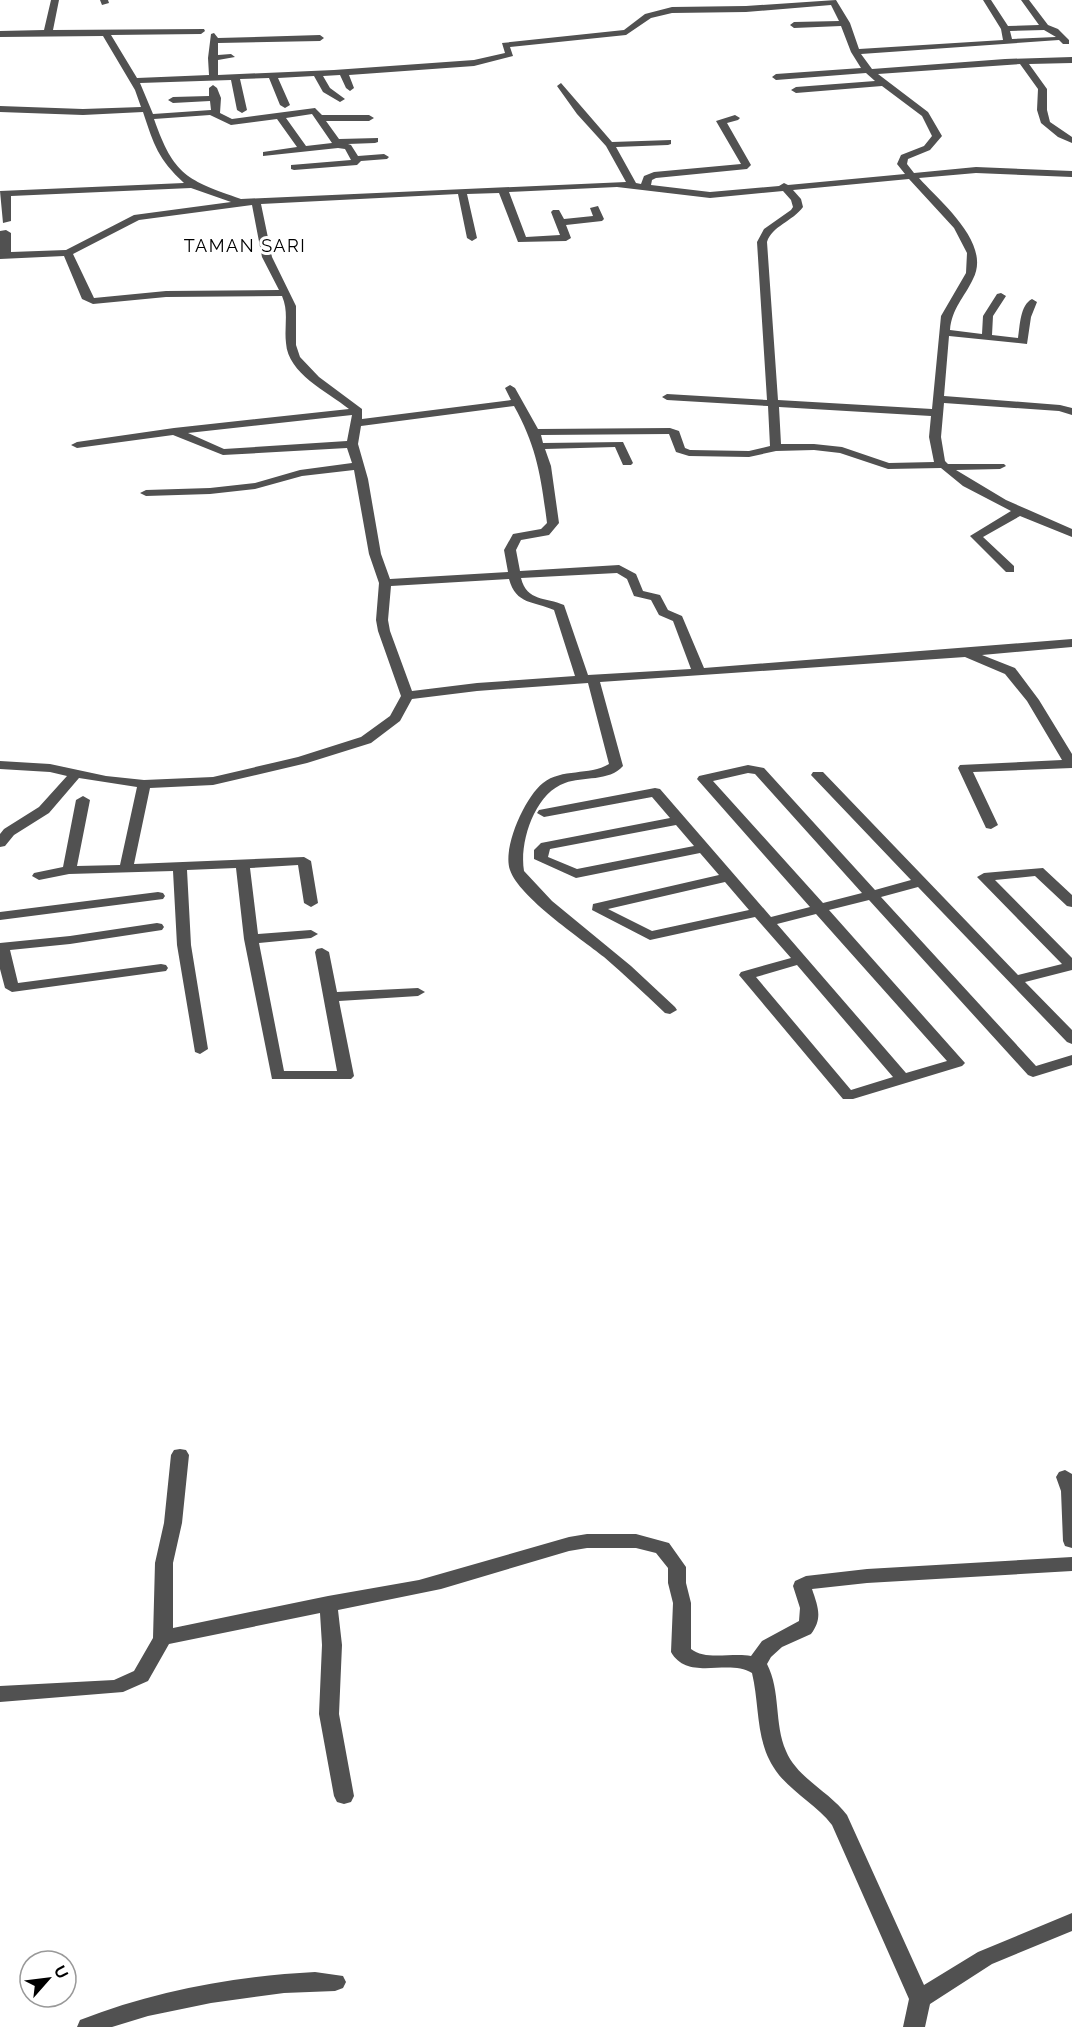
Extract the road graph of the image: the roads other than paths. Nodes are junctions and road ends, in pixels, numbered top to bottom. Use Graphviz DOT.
graph roads {
  1 [pos="55,0"];
  2 [pos="717,0"];
  3 [pos="987,0"];
  4 [pos="1025,0"];
  5 [pos="833,1"];
  6 [pos="722,10"];
  7 [pos="846,23"];
  8 [pos="793,25"];
  9 [pos="1045,27"];
  10 [pos="1005,29"];
  11 [pos="201,30"];
  12 [pos="104,33"];
  13 [pos="0,34"];
  14 [pos="48,34"];
  15 [pos="320,38"];
  16 [pos="1055,39"];
  17 [pos="1008,42"];
  18 [pos="1066,42"];
  19 [pos="855,52"];
  20 [pos="212,57"];
  21 [pos="231,57"];
  22 [pos="1072,60"];
  23 [pos="1022,61"];
  24 [pos="273,63"];
  25 [pos="239,64"];
  26 [pos="869,71"];
  27 [pos="343,72"];
  28 [pos="317,74"];
  29 [pos="274,75"];
  30 [pos="237,76"];
  31 [pos="213,77"];
  32 [pos="776,77"];
  33 [pos="134,81"];
  34 [pos="885,83"];
  35 [pos="561,86"];
  36 [pos="213,88"];
  37 [pos="350,88"];
  38 [pos="796,90"];
  39 [pos="176,97"];
  40 [pos="216,98"];
  41 [pos="340,99"];
  42 [pos="285,105"];
  43 [pos="0,109"];
  44 [pos="242,110"];
  45 [pos="149,113"];
  46 [pos="213,113"];
  47 [pos="279,115"];
  48 [pos="321,118"];
  49 [pos="369,118"];
  50 [pos="735,118"];
  51 [pos="375,140"];
  52 [pos="1072,140"];
  53 [pos="668,142"];
  54 [pos="337,144"];
  55 [pos="610,145"];
  56 [pos="304,150"];
  57 [pos="266,154"];
  58 [pos="384,157"];
  59 [pos="355,159"];
  60 [pos="294,167"];
  61 [pos="1072,174"];
  62 [pos="910,177"];
  63 [pos="632,184"];
  64 [pos="192,185"];
  65 [pos="646,186"];
  66 [pos="784,186"];
  67 [pos="503,190"];
  68 [pos="462,191"];
  69 [pos="3,194"];
  70 [pos="256,202"];
  71 [pos="595,208"];
  72 [pos="6,220"];
  73 [pos="0,234"];
  74 [pos="472,238"];
  75 [pos="68,253"];
  76 [pos="3,256"];
  77 [pos="285,293"];
  78 [pos="1001,296"];
  79 [pos="962,297"];
  80 [pos="1032,303"];
  81 [pos="947,332"];
  82 [pos="987,338"];
  83 [pos="510,388"];
  84 [pos="667,397"];
  85 [pos="940,399"];
  86 [pos="518,402"];
  87 [pos="773,402"];
  88 [pos="1072,412"];
  89 [pos="939,413"];
  90 [pos="358,417"];
  91 [pos="173,430"];
  92 [pos="534,432"];
  93 [pos="352,444"];
  94 [pos="77,445"];
  95 [pos="540,446"];
  96 [pos="776,448"];
  97 [pos="627,463"];
  98 [pos="358,466"];
  99 [pos="944,466"];
  100 [pos="1000,466"];
  101 [pos="146,493"];
  102 [pos="1018,512"];
  103 [pos="1072,533"];
  104 [pos="1010,568"];
  105 [pos="516,576"];
  106 [pos="386,583"];
  107 [pos="1072,643"];
  108 [pos="964,653"];
  109 [pos="699,672"];
  110 [pos="588,679"];
  111 [pos="407,696"];
  112 [pos="0,765"];
  113 [pos="1071,765"];
  114 [pos="76,773"];
  115 [pos="819,775"];
  116 [pos="144,783"];
  117 [pos="83,800"];
  118 [pos="544,813"];
  119 [pos="680,820"];
  120 [pos="991,825"];
  121 [pos="0,843"];
  122 [pos="704,848"];
  123 [pos="243,865"];
  124 [pos="180,868"];
  125 [pos="126,869"];
  126 [pos="69,870"];
  127 [pos="39,876"];
  128 [pos="729,877"];
  129 [pos="921,882"];
  130 [pos="158,896"];
  131 [pos="870,896"];
  132 [pos="311,903"];
  133 [pos="1072,903"];
  134 [pos="819,909"];
  135 [pos="0,916"];
  136 [pos="764,917"];
  137 [pos="158,927"];
  138 [pos="311,934"];
  139 [pos="251,939"];
  140 [pos="1,947"];
  141 [pos="322,952"];
  142 [pos="800,960"];
  143 [pos="1072,966"];
  144 [pos="161,968"];
  145 [pos="1016,980"];
  146 [pos="418,992"];
  147 [pos="330,997"];
  148 [pos="670,1010"];
  149 [pos="1072,1039"];
  150 [pos="200,1049"];
  151 [pos="1072,1060"];
  152 [pos="903,1079"];
  153 [pos="180,1455"];
  154 [pos="1065,1477"];
  155 [pos="1072,1541"];
  156 [pos="1072,1564"];
  157 [pos="328,1604"];
  158 [pos="163,1638"];
  159 [pos="757,1666"];
  160 [pos="0,1694"];
  161 [pos="344,1796"];
  162 [pos="1072,1923"];
  163 [pos="335,1982"];
  164 [pos="921,1999"];
  165 [pos="88,2027"];
  166 [pos="914,2027"];
  1 -- 14 [label="street"];
  2 -- 6 [label="street"];
  3 -- 10 [label="street"];
  4 -- 9 [label="street"];
  5 -- 6 [label="street"];
  5 -- 7 [label="street"];
  6 -- 27 [label="street"];
  7 -- 8 [label="street"];
  7 -- 19 [label="street"];
  9 -- 10 [label="street"];
  9 -- 18 [label="street"];
  10 -- 17 [label="street"];
  11 -- 12 [label="street"];
  12 -- 14 [label="street"];
  12 -- 33 [label="street"];
  13 -- 14 [label="street"];
  15 -- 20 [label="street"];
  16 -- 17 [label="street"];
  17 -- 19 [label="street"];
  19 -- 26 [label="street"];
  20 -- 21 [label="street"];
  20 -- 31 [label="street"];
  22 -- 23 [label="street"];
  23 -- 26 [label="street"];
  23 -- 52 [label="street"];
  24 -- 29 [label="street"];
  25 -- 30 [label="street"];
  26 -- 32 [label="street"];
  26 -- 34 [label="street"];
  27 -- 28 [label="street"];
  27 -- 37 [label="street"];
  28 -- 29 [label="street"];
  28 -- 41 [label="street"];
  29 -- 30 [label="street"];
  29 -- 42 [label="street"];
  30 -- 31 [label="street"];
  30 -- 44 [label="street"];
  31 -- 33 [label="street"];
  33 -- 45 [label="street"];
  34 -- 38 [label="street"];
  34 -- 62 [label="street"];
  35 -- 55 [label="street"];
  36 -- 40 [label="street"];
  39 -- 40 [label="street"];
  40 -- 46 [label="street"];
  43 -- 45 [label="street"];
  45 -- 46 [label="street"];
  45 -- 64 [label="street"];
  46 -- 47 [label="street"];
  47 -- 48 [label="street"];
  47 -- 56 [label="street"];
  48 -- 49 [label="street"];
  48 -- 54 [label="street"];
  50 -- 65 [label="street"];
  51 -- 54 [label="street"];
  53 -- 55 [label="street"];
  54 -- 56 [label="street"];
  54 -- 59 [label="street"];
  55 -- 63 [label="street"];
  56 -- 57 [label="street"];
  58 -- 59 [label="street"];
  59 -- 60 [label="street"];
  61 -- 62 [label="street"];
  62 -- 66 [label="street"];
  62 -- 81 [label="street"];
  63 -- 65 [label="street"];
  63 -- 67 [label="street"];
  64 -- 69 [label="street"];
  64 -- 70 [label="street"];
  65 -- 66 [label="street"];
  66 -- 87 [label="street"];
  67 -- 68 [label="street"];
  67 -- 71 [label="street"];
  68 -- 70 [label="street"];
  68 -- 74 [label="street"];
  69 -- 72 [label="street"];
  70 -- 75 [label="street"];
  70 -- 77 [label="street"];
  73 -- 76 [label="street"];
  75 -- 76 [label="street"];
  75 -- 77 [label="street"];
  77 -- 90 [label="street"];
  78 -- 82 [label="street"];
  79 -- 81 [label="street"];
  80 -- 82 [label="street"];
  81 -- 82 [label="street"];
  81 -- 85 [label="street"];
  83 -- 86 [label="street"];
  84 -- 87 [label="street"];
  85 -- 88 [label="street"];
  85 -- 89 [label="street"];
  86 -- 90 [label="street"];
  86 -- 92 [label="street"];
  87 -- 89 [label="street"];
  87 -- 96 [label="street"];
  89 -- 99 [label="street"];
  90 -- 91 [label="street"];
  90 -- 93 [label="street"];
  91 -- 93 [label="street"];
  91 -- 94 [label="street"];
  92 -- 95 [label="street"];
  92 -- 96 [label="street"];
  93 -- 98 [label="street"];
  95 -- 97 [label="street"];
  95 -- 105 [label="street"];
  96 -- 99 [label="street"];
  98 -- 101 [label="street"];
  98 -- 106 [label="street"];
  99 -- 100 [label="street"];
  99 -- 102 [label="street"];
  102 -- 103 [label="street"];
  102 -- 104 [label="street"];
  105 -- 106 [label="street"];
  105 -- 109 [label="street"];
  105 -- 110 [label="street"];
  106 -- 111 [label="street"];
  107 -- 108 [label="street"];
  108 -- 109 [label="street"];
  108 -- 113 [label="street"];
  109 -- 110 [label="street"];
  110 -- 111 [label="street"];
  110 -- 148 [label="street"];
  111 -- 116 [label="street"];
  112 -- 114 [label="street"];
  113 -- 120 [label="street"];
  114 -- 116 [label="street"];
  114 -- 121 [label="street"];
  115 -- 129 [label="street"];
  116 -- 125 [label="street"];
  117 -- 126 [label="street"];
  118 -- 119 [label="street"];
  119 -- 122 [label="street"];
  119 -- 122 [label="street"];
  122 -- 128 [label="street"];
  123 -- 124 [label="street"];
  123 -- 132 [label="street"];
  123 -- 139 [label="street"];
  124 -- 125 [label="street"];
  124 -- 150 [label="street"];
  125 -- 126 [label="street"];
  126 -- 127 [label="street"];
  128 -- 136 [label="street"];
  128 -- 136 [label="street"];
  129 -- 131 [label="street"];
  129 -- 145 [label="street"];
  130 -- 135 [label="street"];
  131 -- 134 [label="street"];
  131 -- 134 [label="street"];
  131 -- 151 [label="street"];
  133 -- 143 [label="street"];
  134 -- 136 [label="street"];
  134 -- 152 [label="street"];
  136 -- 142 [label="street"];
  137 -- 140 [label="street"];
  138 -- 139 [label="street"];
  139 -- 147 [label="street"];
  140 -- 144 [label="street"];
  141 -- 147 [label="street"];
  142 -- 152 [label="street"];
  142 -- 152 [label="street"];
  143 -- 145 [label="street"];
  145 -- 149 [label="street"];
  146 -- 147 [label="street"];
  153 -- 158 [label="street"];
  154 -- 155 [label="street"];
  156 -- 159 [label="street"];
  157 -- 158 [label="street"];
  157 -- 159 [label="street"];
  157 -- 161 [label="street"];
  158 -- 160 [label="street"];
  159 -- 164 [label="street"];
  162 -- 164 [label="street"];
  163 -- 165 [label="street"];
  164 -- 166 [label="street"];
}
